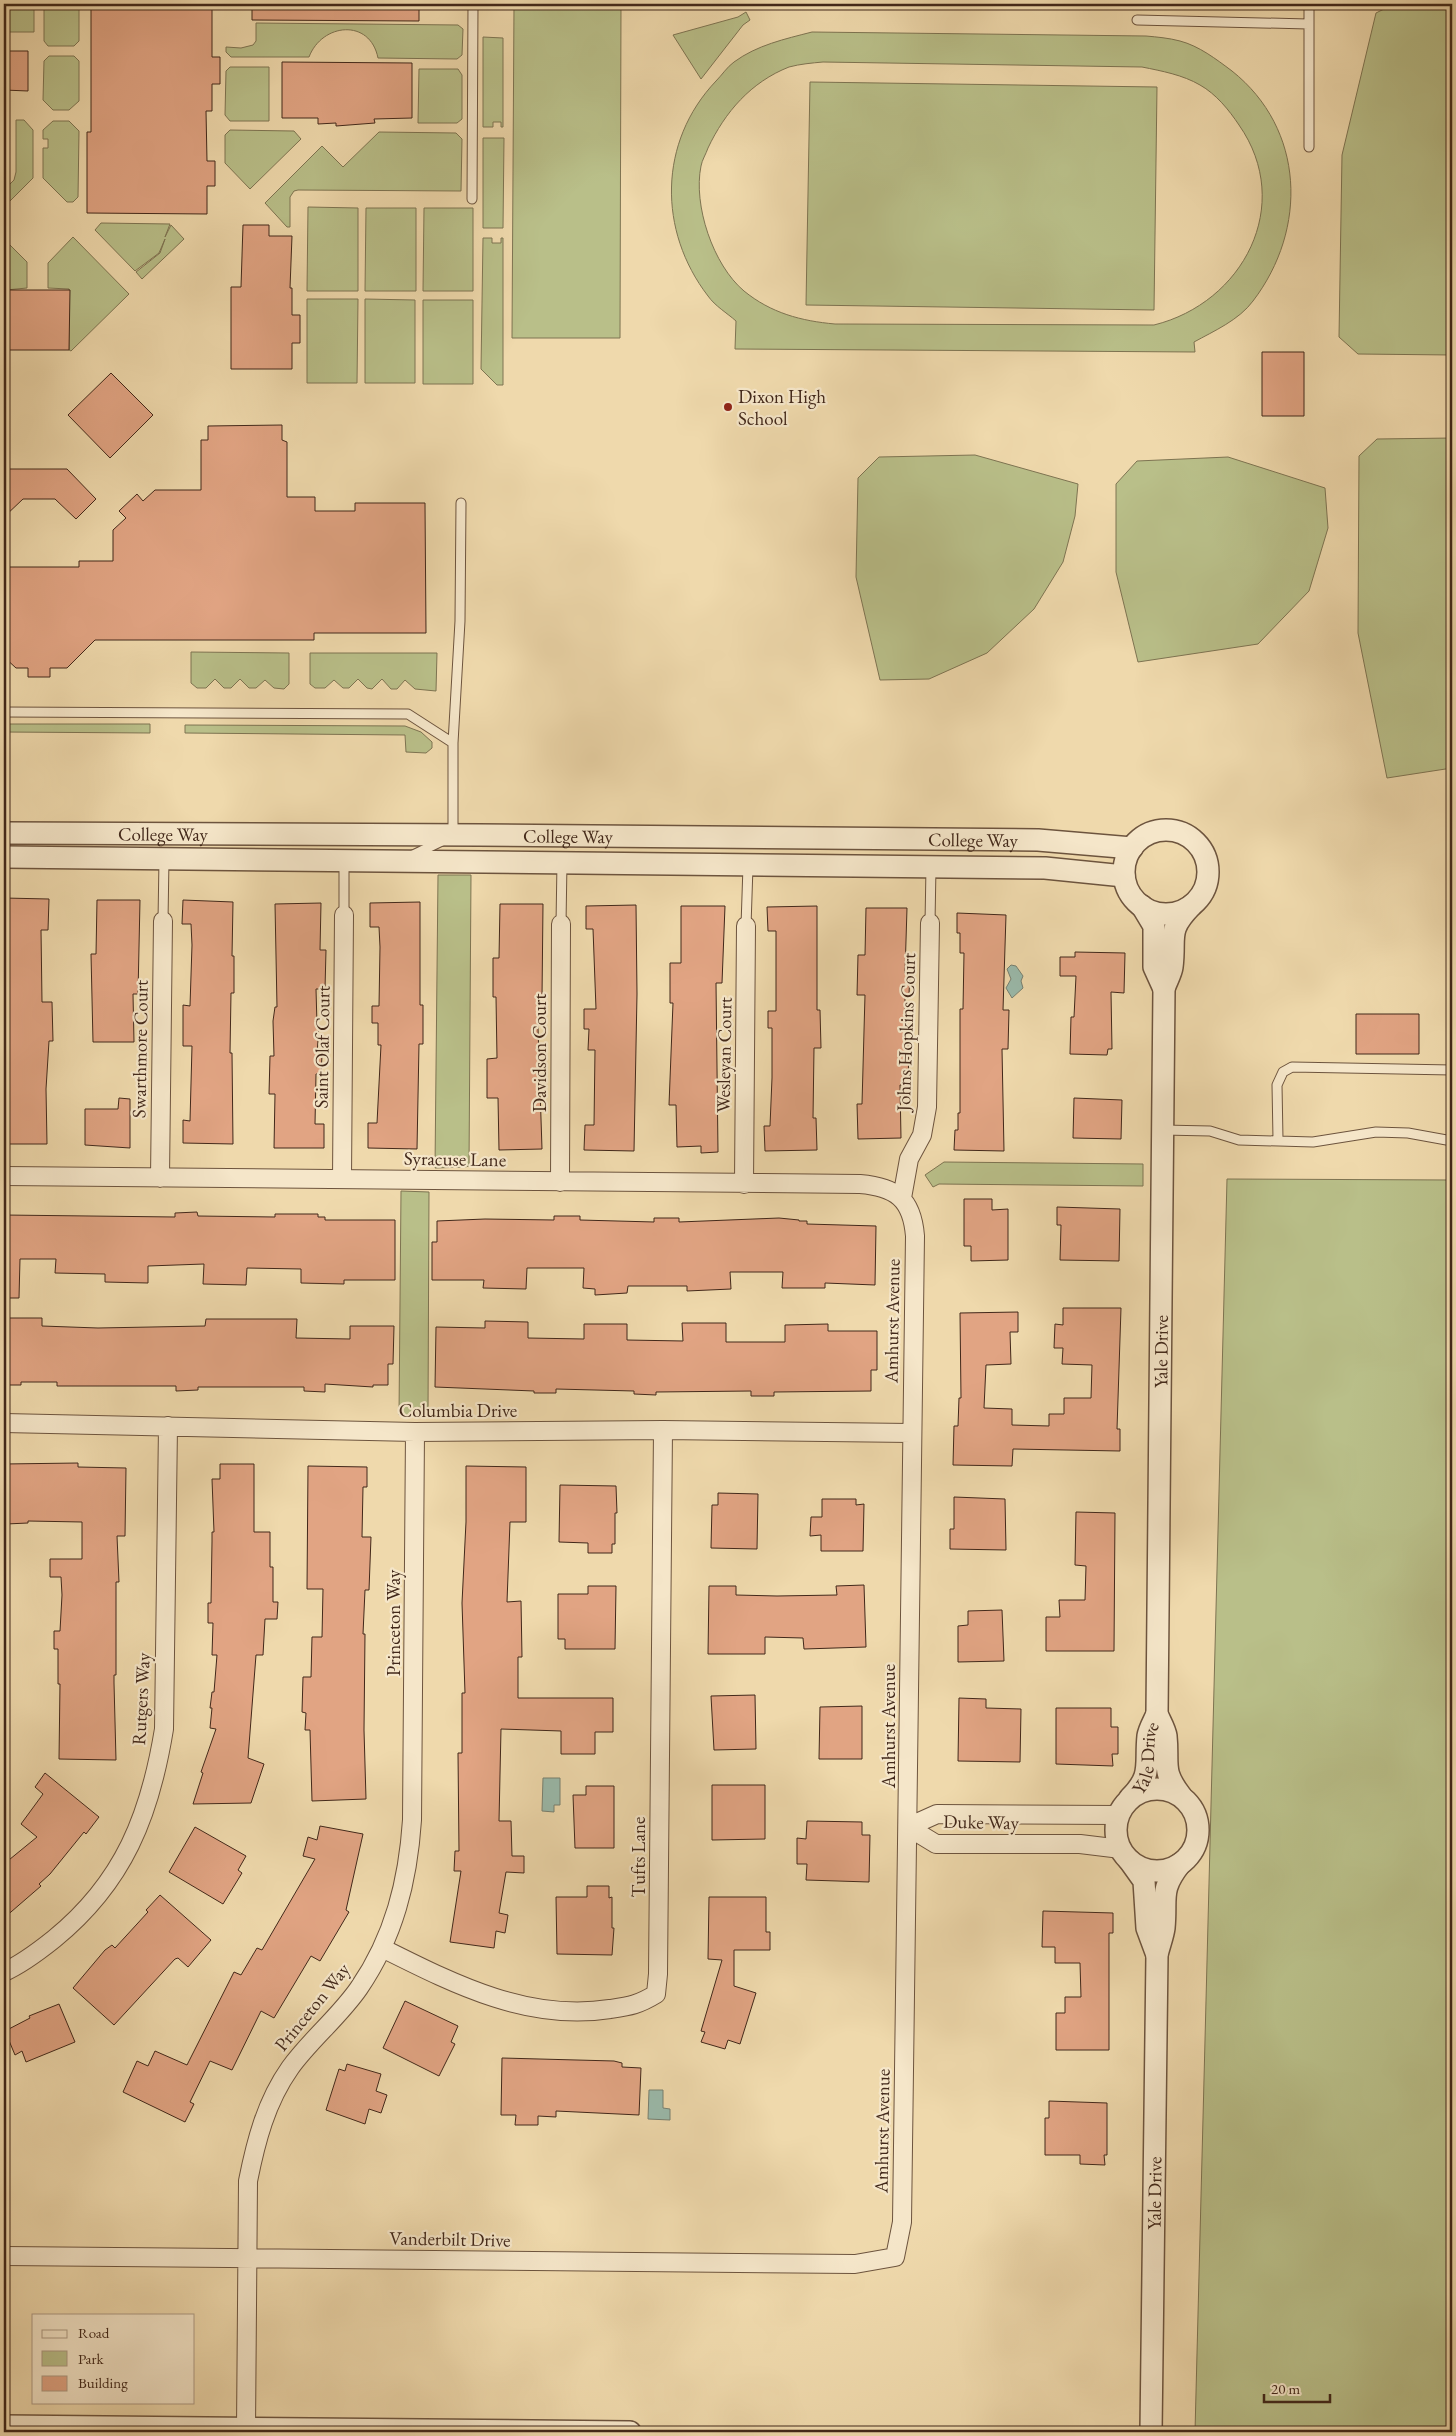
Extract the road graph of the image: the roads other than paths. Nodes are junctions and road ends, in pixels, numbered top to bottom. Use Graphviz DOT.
graph roads {
  1 [pos="473,4"];
  2 [pos="1309,4"];
  3 [pos="1137,20"];
  4 [pos="1308,24"];
  5 [pos="1309,147"];
  6 [pos="472,199"];
  7 [pos="461,503"];
  8 [pos="4,712"];
  9 [pos="453,743"];
  10 [pos="4,834"];
  11 [pos="454,835"];
  12 [pos="1132,848"];
  13 [pos="4,857"];
  14 [pos="164,859"];
  15 [pos="344,860"];
  16 [pos="404,860"];
  17 [pos="562,862"];
  18 [pos="748,866"];
  19 [pos="931,866"];
  20 [pos="1124,876"];
  21 [pos="1142,906"];
  22 [pos="1191,906"];
  23 [pos="344,915"];
  24 [pos="163,921"];
  25 [pos="930,923"];
  26 [pos="561,924"];
  27 [pos="746,926"];
  28 [pos="1164,989"];
  29 [pos="1452,1070"];
  30 [pos="1163,1130"];
  31 [pos="1278,1139"];
  32 [pos="1452,1141"];
  33 [pos="4,1176"];
  34 [pos="160,1178"];
  35 [pos="342,1180"];
  36 [pos="560,1182"];
  37 [pos="744,1184"];
  38 [pos="902,1198"];
  39 [pos="4,1424"];
  40 [pos="168,1426"];
  41 [pos="663,1430"];
  42 [pos="415,1432"];
  43 [pos="912,1433"];
  44 [pos="1157,1714"];
  45 [pos="1181,1796"];
  46 [pos="1124,1807"];
  47 [pos="908,1827"];
  48 [pos="1125,1855"];
  49 [pos="1180,1864"];
  50 [pos="382,1948"];
  51 [pos="1157,1955"];
  52 [pos="4,1972"];
  53 [pos="4,2256"];
  54 [pos="895,2257"];
  55 [pos="247,2258"];
  56 [pos="4,2426"];
  57 [pos="246,2428"];
  58 [pos="630,2432"];
  59 [pos="1151,2432"];
  1 -- 6 [label="lane"];
  2 -- 4 [label="lane"];
  3 -- 4 [label="lane"];
  4 -- 5 [label="lane"];
  7 -- 9 [label="lane"];
  8 -- 9 [label="lane"];
  9 -- 11 [label="lane"];
  10 -- 11 [label="street, College Way"];
  11 -- 12 [label="street, College Way"];
  11 -- 16 [label="lane"];
  12 -- 20 [label="street"];
  12 -- 22 [label="street"];
  13 -- 14 [label="street, College Way"];
  14 -- 15 [label="street, College Way"];
  14 -- 24 [label="lane"];
  15 -- 16 [label="street, College Way"];
  15 -- 23 [label="lane"];
  16 -- 17 [label="street, College Way"];
  17 -- 18 [label="street, College Way"];
  17 -- 26 [label="lane"];
  18 -- 19 [label="street, College Way"];
  18 -- 27 [label="lane"];
  19 -- 20 [label="street, College Way"];
  19 -- 25 [label="lane"];
  20 -- 21 [label="street"];
  21 -- 22 [label="street"];
  21 -- 28 [label="street, Yale Drive"];
  22 -- 28 [label="street, Yale Drive"];
  23 -- 35 [label="street, Saint Olaf Court"];
  24 -- 34 [label="street, Swarthmore Court"];
  25 -- 38 [label="street, Johns Hopkins Court"];
  26 -- 36 [label="street, Davidson Court"];
  27 -- 37 [label="street, Wesleyan Court"];
  28 -- 30 [label="street, Yale Drive"];
  29 -- 31 [label="lane"];
  30 -- 31 [label="lane"];
  30 -- 44 [label="street, Yale Drive"];
  31 -- 32 [label="lane"];
  33 -- 34 [label="street, Syracuse Lane"];
  34 -- 35 [label="street, Syracuse Lane"];
  35 -- 36 [label="street, Syracuse Lane"];
  36 -- 37 [label="street, Syracuse Lane"];
  37 -- 38 [label="street, Syracuse Lane"];
  38 -- 43 [label="street, Amhurst Avenue"];
  39 -- 40 [label="street, Columbia Drive"];
  40 -- 42 [label="street, Columbia Drive"];
  40 -- 52 [label="street, Rutgers Way"];
  41 -- 42 [label="street, Columbia Drive"];
  41 -- 43 [label="street, Columbia Drive"];
  41 -- 50 [label="street, Tufts Lane"];
  42 -- 50 [label="street, Princeton Way"];
  43 -- 47 [label="street, Amhurst Avenue"];
  44 -- 45 [label="street, Yale Drive"];
  44 -- 46 [label="street, Yale Drive"];
  45 -- 46 [label="street"];
  45 -- 49 [label="street"];
  46 -- 47 [label="street, Duke Way"];
  46 -- 48 [label="street"];
  47 -- 48 [label="street, Duke Way"];
  47 -- 54 [label="street, Amhurst Avenue"];
  48 -- 49 [label="street"];
  48 -- 51 [label="street, Yale Drive"];
  49 -- 51 [label="street, Yale Drive"];
  50 -- 55 [label="street, Princeton Way"];
  51 -- 59 [label="street, Yale Drive"];
  53 -- 55 [label="street, Vanderbilt Drive"];
  54 -- 55 [label="street, Vanderbilt Drive"];
  55 -- 57 [label="street, Princeton Way"];
  56 -- 57 [label="street"];
  57 -- 58 [label="street"];
}
